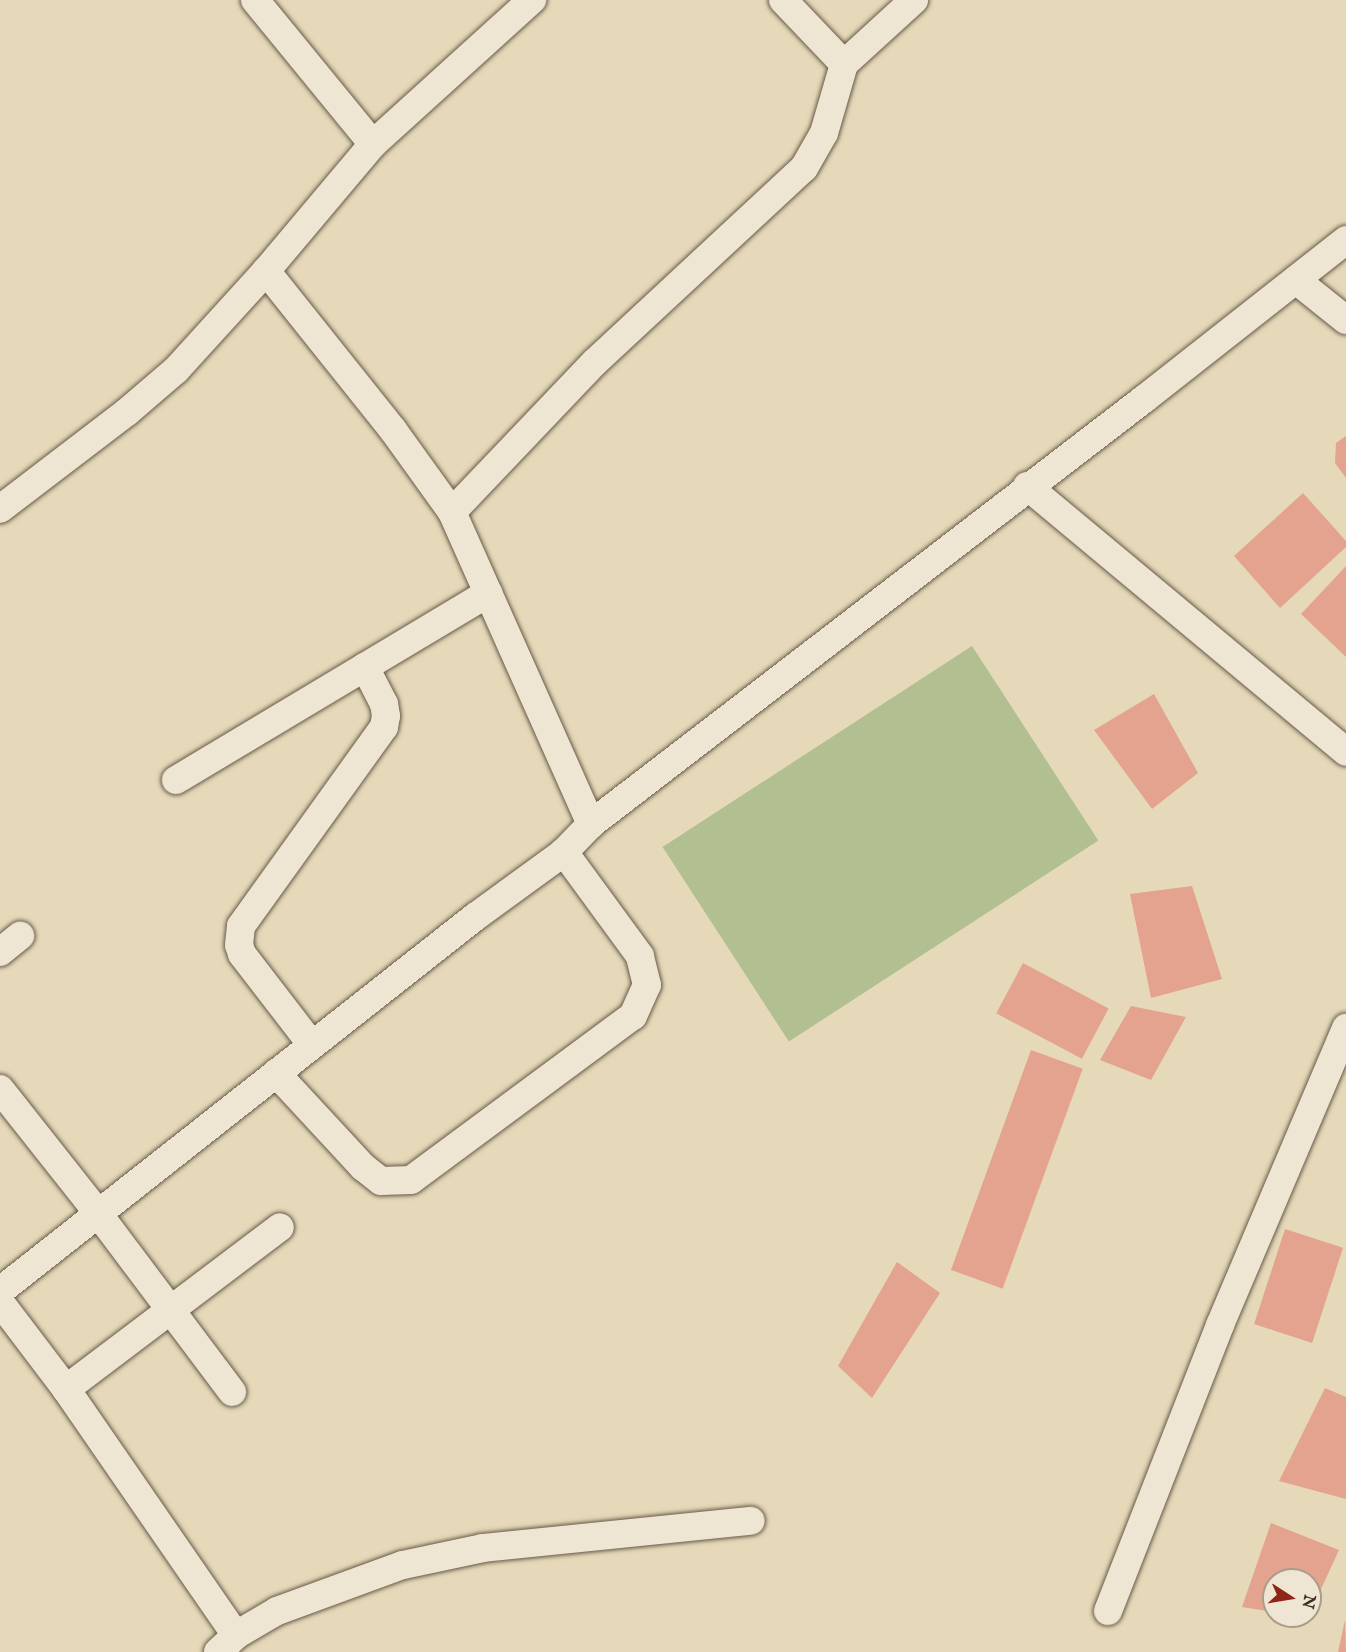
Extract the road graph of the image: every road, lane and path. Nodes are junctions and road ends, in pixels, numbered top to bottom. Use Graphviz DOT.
graph roads {
  1 [pos="255,0"];
  2 [pos="532,0"];
  3 [pos="783,0"];
  4 [pos="914,0"];
  5 [pos="843,64"];
  6 [pos="373,144"];
  7 [pos="1346,240"];
  8 [pos="266,271"];
  9 [pos="1296,280"];
  10 [pos="1346,320"];
  11 [pos="1027,486"];
  12 [pos="0,509"];
  13 [pos="452,512"];
  14 [pos="488,594"];
  15 [pos="365,667"];
  16 [pos="1346,752"];
  17 [pos="176,780"];
  18 [pos="591,824"];
  19 [pos="564,852"];
  20 [pos="1346,1028"];
  21 [pos="312,1045"];
  22 [pos="276,1073"];
  23 [pos="0,1089"];
  24 [pos="98,1212"];
  25 [pos="280,1227"];
  26 [pos="0,1291"];
  27 [pos="0,1302"];
  28 [pos="171,1310"];
  29 [pos="66,1389"];
  30 [pos="232,1392"];
  31 [pos="751,1521"];
  32 [pos="1108,1611"];
  33 [pos="227,1644"];
  1 -- 6 [label="street"];
  2 -- 6 [label="street"];
  3 -- 5 [label="street"];
  4 -- 5 [label="street"];
  5 -- 13 [label="street"];
  6 -- 8 [label="street"];
  7 -- 9 [label="street"];
  8 -- 12 [label="street"];
  8 -- 13 [label="street"];
  9 -- 10 [label="street"];
  9 -- 11 [label="street"];
  11 -- 16 [label="street"];
  11 -- 18 [label="street"];
  13 -- 14 [label="street"];
  14 -- 15 [label="street"];
  14 -- 18 [label="street"];
  15 -- 17 [label="street"];
  15 -- 21 [label="street"];
  18 -- 19 [label="street"];
  19 -- 21 [label="street"];
  19 -- 22 [label="street"];
  20 -- 32 [label="street"];
  21 -- 22 [label="street"];
  22 -- 24 [label="street"];
  23 -- 24 [label="street"];
  24 -- 26 [label="street"];
  24 -- 28 [label="street"];
  25 -- 28 [label="street"];
  27 -- 29 [label="street"];
  28 -- 29 [label="street"];
  28 -- 30 [label="street"];
  29 -- 33 [label="street"];
  31 -- 33 [label="street"];
}
